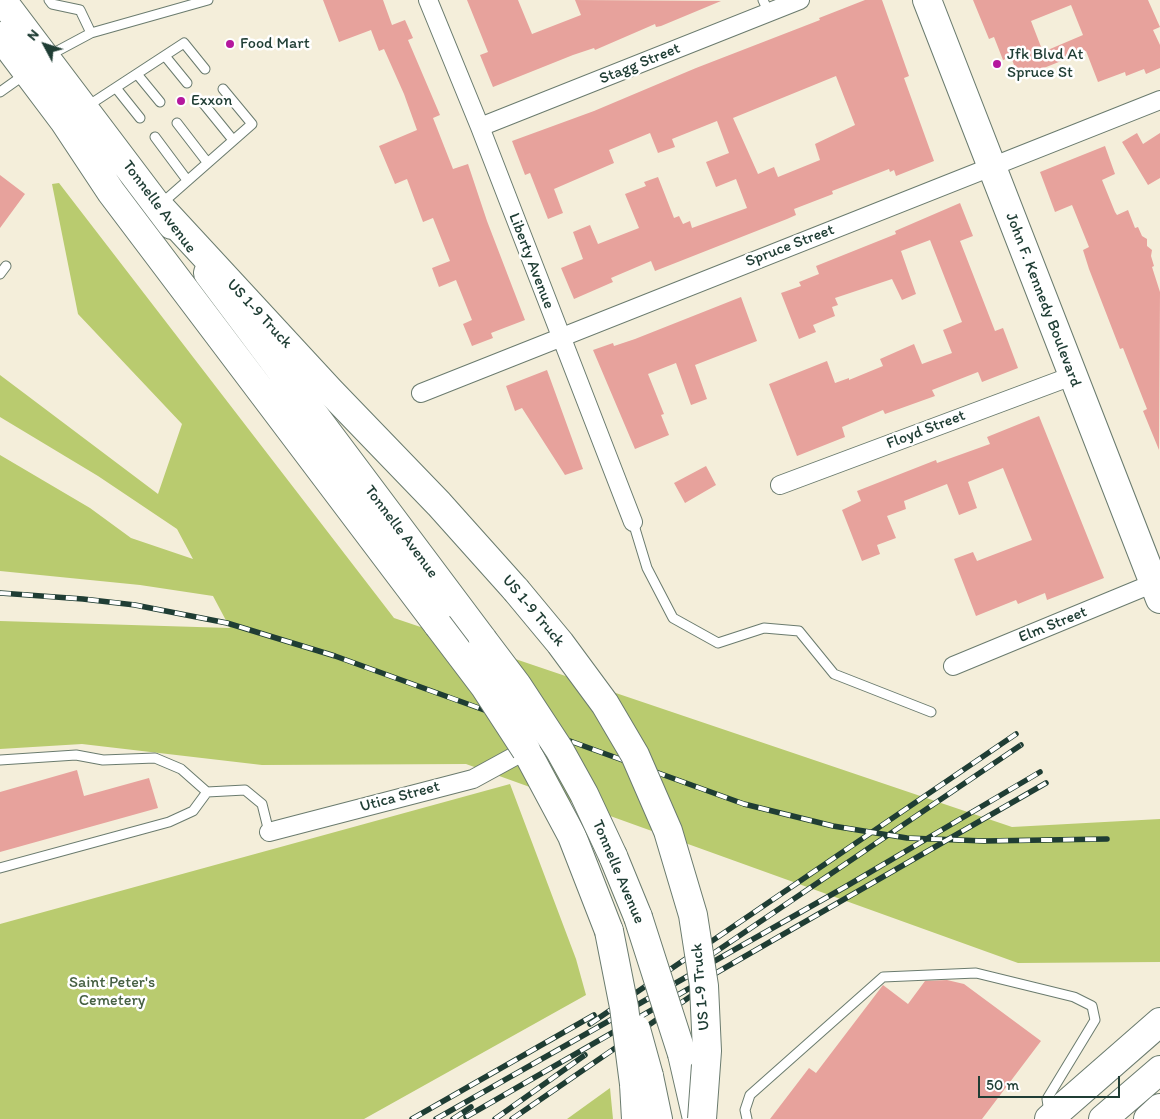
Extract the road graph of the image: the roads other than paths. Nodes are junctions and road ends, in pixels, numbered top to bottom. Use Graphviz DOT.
graph roads {
  1 [pos="2,0"];
  2 [pos="49,0"];
  3 [pos="208,0"];
  4 [pos="428,0"];
  5 [pos="800,0"];
  6 [pos="927,0"];
  7 [pos="766,6"];
  8 [pos="91,33"];
  9 [pos="0,36"];
  10 [pos="165,56"];
  11 [pos="37,65"];
  12 [pos="206,69"];
  13 [pos="138,74"];
  14 [pos="187,83"];
  15 [pos="116,88"];
  16 [pos="223,89"];
  17 [pos="0,92"];
  18 [pos="1160,100"];
  19 [pos="160,102"];
  20 [pos="203,103"];
  21 [pos="84,108"];
  22 [pos="140,118"];
  23 [pos="177,123"];
  24 [pos="480,127"];
  25 [pos="154,137"];
  26 [pos="233,140"];
  27 [pos="207,162"];
  28 [pos="992,166"];
  29 [pos="187,180"];
  30 [pos="159,206"];
  31 [pos="559,337"];
  32 [pos="1072,376"];
  33 [pos="421,393"];
  34 [pos="780,485"];
  35 [pos="633,522"];
  36 [pos="1158,588"];
  37 [pos="953,666"];
  38 [pos="931,712"];
  39 [pos="526,750"];
  40 [pos="0,760"];
  41 [pos="207,792"];
  42 [pos="269,832"];
  43 [pos="0,868"];
  44 [pos="1160,1022"];
  45 [pos="1160,1070"];
  46 [pos="641,1080"];
  47 [pos="1160,1108"];
  48 [pos="1050,1118"];
  49 [pos="636,1119"];
  50 [pos="658,1119"];
  51 [pos="697,1119"];
  52 [pos="702,1119"];
  53 [pos="747,1119"];
  54 [pos="1103,1119"];
  55 [pos="1148,1119"];
  1 -- 11 [label="main road, Tonnelle Avenue"];
  2 -- 8 [label="lane"];
  3 -- 8 [label="lane"];
  4 -- 24 [label="street, Liberty Avenue"];
  5 -- 7 [label="street, Stagg Street"];
  6 -- 28 [label="main road, John F. Kennedy Boulevard"];
  7 -- 24 [label="street, Stagg Street"];
  8 -- 11 [label="lane"];
  9 -- 11 [label="main road, Tonnelle Avenue"];
  10 -- 12 [label="lane"];
  10 -- 13 [label="lane"];
  10 -- 14 [label="lane"];
  11 -- 17 [label="lane"];
  11 -- 21 [label="main road, Tonnelle Avenue"];
  11 -- 39 [label="main road, Tonnelle Avenue, bridge"];
  13 -- 15 [label="lane"];
  13 -- 19 [label="lane"];
  15 -- 21 [label="lane"];
  15 -- 22 [label="lane"];
  16 -- 26 [label="lane"];
  18 -- 28 [label="street, Spruce Street"];
  20 -- 26 [label="lane"];
  21 -- 30 [label="main road, Tonnelle Avenue"];
  23 -- 27 [label="lane"];
  24 -- 31 [label="street, Liberty Avenue"];
  25 -- 29 [label="lane"];
  26 -- 27 [label="lane"];
  27 -- 29 [label="lane"];
  28 -- 31 [label="street, Spruce Street"];
  28 -- 32 [label="main road, John F. Kennedy Boulevard"];
  29 -- 30 [label="lane"];
  30 -- 51 [label="main road, Tonnelle Avenue, bridge"];
  30 -- 52 [label="main road, US 1-9 Truck, bridge"];
  31 -- 33 [label="street, Spruce Street"];
  31 -- 35 [label="street, Liberty Avenue"];
  32 -- 34 [label="street, Floyd Street"];
  32 -- 36 [label="main road, John F. Kennedy Boulevard"];
  35 -- 38 [label="lane"];
  36 -- 37 [label="street, Elm Street"];
  39 -- 42 [label="street, Utica Street"];
  39 -- 46 [label="main road, Tonnelle Avenue, bridge"];
  40 -- 41 [label="lane"];
  41 -- 42 [label="lane"];
  41 -- 43 [label="lane"];
  44 -- 48 [label="main road"];
  45 -- 54 [label="main road"];
  46 -- 49 [label="main road"];
  46 -- 50 [label="main road"];
  47 -- 55 [label="main road"];
  48 -- 53 [label="lane"];
}
